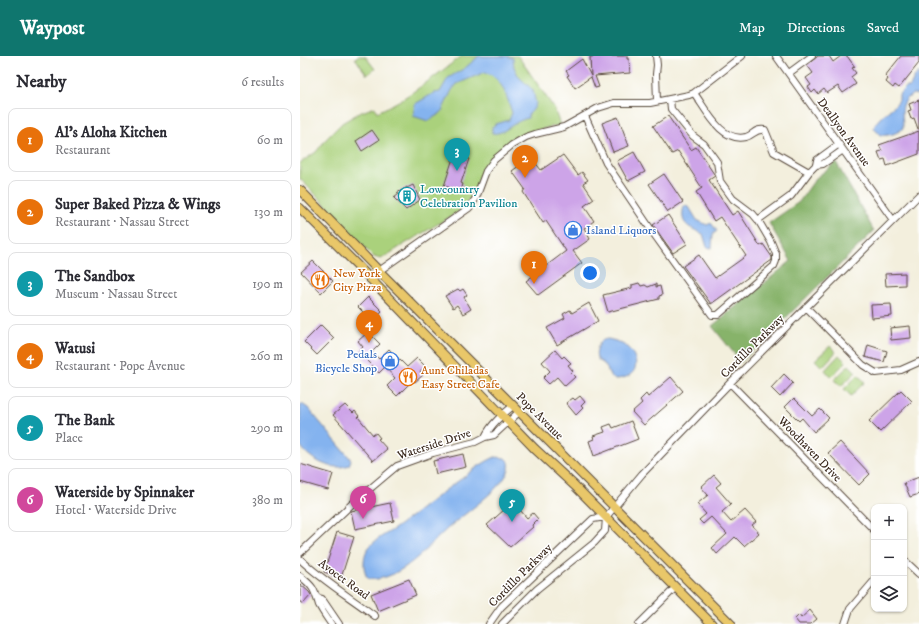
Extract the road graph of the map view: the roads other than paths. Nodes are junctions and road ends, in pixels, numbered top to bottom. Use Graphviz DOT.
graph roads {
  1 [pos="656,56"];
  2 [pos="742,56"];
  3 [pos="776,56"];
  4 [pos="812,56"];
  5 [pos="789,73"];
  6 [pos="694,93"];
  7 [pos="670,99"];
  8 [pos="657,101"];
  9 [pos="585,116"];
  10 [pos="839,144"];
  11 [pos="843,150"];
  12 [pos="816,166"];
  13 [pos="809,172"];
  14 [pos="300,190"];
  15 [pos="919,195"];
  16 [pos="300,208"];
  17 [pos="758,220"];
  18 [pos="893,220"];
  19 [pos="379,270"];
  20 [pos="370,279"];
  21 [pos="806,307"];
  22 [pos="919,362"];
  23 [pos="730,383"];
  24 [pos="513,406"];
  25 [pos="519,412"];
  26 [pos="502,415"];
  27 [pos="509,422"];
  28 [pos="485,437"];
  29 [pos="615,507"];
  30 [pos="606,517"];
  31 [pos="871,527"];
  32 [pos="300,553"];
  33 [pos="300,559"];
  34 [pos="907,563"];
  35 [pos="919,574"];
  36 [pos="300,576"];
  37 [pos="871,584"];
  38 [pos="676,587"];
  39 [pos="318,598"];
  40 [pos="375,616"];
  41 [pos="331,624"];
  42 [pos="340,624"];
  43 [pos="489,624"];
  44 [pos="502,624"];
  45 [pos="639,624"];
  46 [pos="712,624"];
  47 [pos="730,624"];
  48 [pos="845,624"];
  1 -- 8 [label="street"];
  2 -- 6 [label="street"];
  3 -- 5 [label="street, Deallyon Avenue"];
  4 -- 5 [label="street"];
  5 -- 10 [label="street, Deallyon Avenue"];
  6 -- 7 [label="street"];
  6 -- 13 [label="street"];
  7 -- 8 [label="street"];
  7 -- 17 [label="street"];
  8 -- 9 [label="street"];
  9 -- 17 [label="street"];
  9 -- 19 [label="street"];
  10 -- 11 [label="street, Deallyon Avenue"];
  10 -- 12 [label="street"];
  11 -- 12 [label="street"];
  11 -- 18 [label="street, Deallyon Avenue"];
  12 -- 13 [label="street"];
  13 -- 17 [label="street"];
  14 -- 19 [label="main road, Pope Avenue"];
  15 -- 18 [label="street, Cordillo Parkway"];
  16 -- 20 [label="main road"];
  18 -- 21 [label="street, Cordillo Parkway"];
  19 -- 20 [label="street"];
  19 -- 24 [label="main road, Pope Avenue"];
  20 -- 26 [label="main road"];
  21 -- 22 [label="street"];
  21 -- 23 [label="street, Cordillo Parkway"];
  23 -- 29 [label="street, Cordillo Parkway"];
  23 -- 31 [label="street, Woodhaven Drive"];
  24 -- 25 [label="main road, Pope Avenue"];
  24 -- 26 [label="street, Waterside Drive"];
  25 -- 27 [label="street, Waterside Drive"];
  25 -- 29 [label="main road, Pope Avenue"];
  26 -- 27 [label="main road"];
  26 -- 28 [label="street, Waterside Drive"];
  27 -- 28 [label="street, Waterside Drive"];
  27 -- 30 [label="main road"];
  28 -- 32 [label="street, Waterside Drive"];
  29 -- 30 [label="street, Cordillo Parkway"];
  29 -- 47 [label="main road, Pope Avenue"];
  30 -- 38 [label="main road"];
  30 -- 43 [label="street, Cordillo Parkway"];
  30 -- 44 [label="street, Cordillo Parkway"];
  33 -- 40 [label="street, Avocet Road"];
  34 -- 35 [label="street"];
  36 -- 39 [label="street"];
  37 -- 48 [label="street"];
  38 -- 45 [label="street"];
  38 -- 46 [label="main road"];
  39 -- 41 [label="street"];
  39 -- 42 [label="street"];
}
